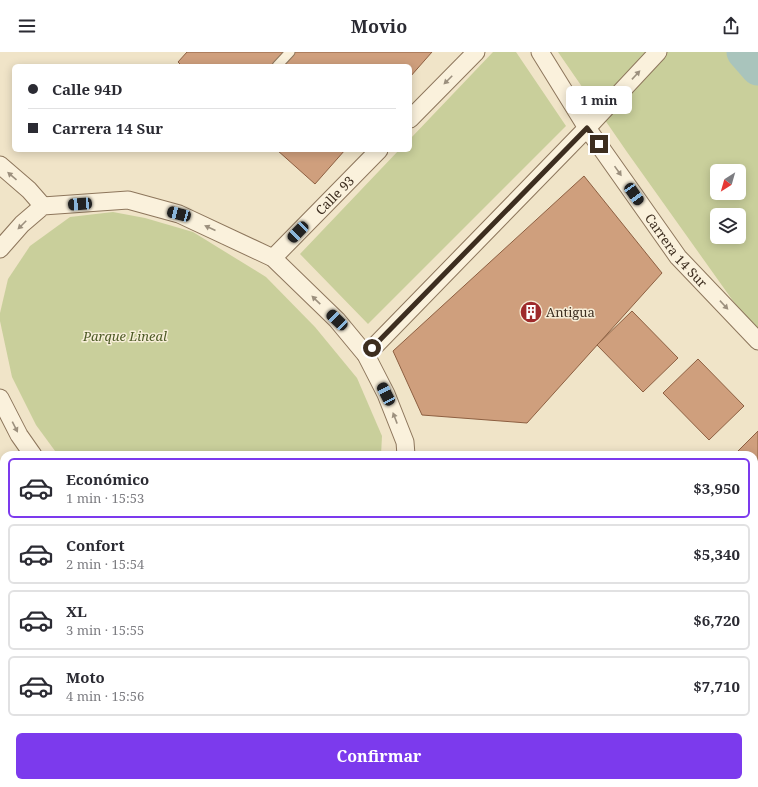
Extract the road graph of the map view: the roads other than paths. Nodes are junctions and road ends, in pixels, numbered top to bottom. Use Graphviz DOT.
graph roads {
  1 [pos="290,52"];
  2 [pos="476,52"];
  3 [pos="540,52"];
  4 [pos="658,52"];
  5 [pos="280,64"];
  6 [pos="412,117"];
  7 [pos="587,128"];
  8 [pos="377,152"];
  9 [pos="0,165"];
  10 [pos="43,206"];
  11 [pos="0,249"];
  12 [pos="273,258"];
  13 [pos="758,341"];
  14 [pos="366,355"];
  15 [pos="0,398"];
  16 [pos="30,451"];
  17 [pos="406,451"];
  1 -- 5 [label="lane"];
  2 -- 6 [label="street, one-way"];
  3 -- 7 [label="street, Carrera 14 Sur"];
  7 -- 4 [label="street, one-way"];
  7 -- 13 [label="street, Carrera 14 Sur, one-way"];
  7 -- 14 [label="street"];
  8 -- 12 [label="street, Calle 93"];
  10 -- 9 [label="street, one-way"];
  10 -- 11 [label="street, one-way"];
  12 -- 10 [label="street, one-way"];
  14 -- 12 [label="street, one-way"];
  17 -- 14 [label="street, one-way"];
  15 -- 16 [label="street, one-way"];
}
